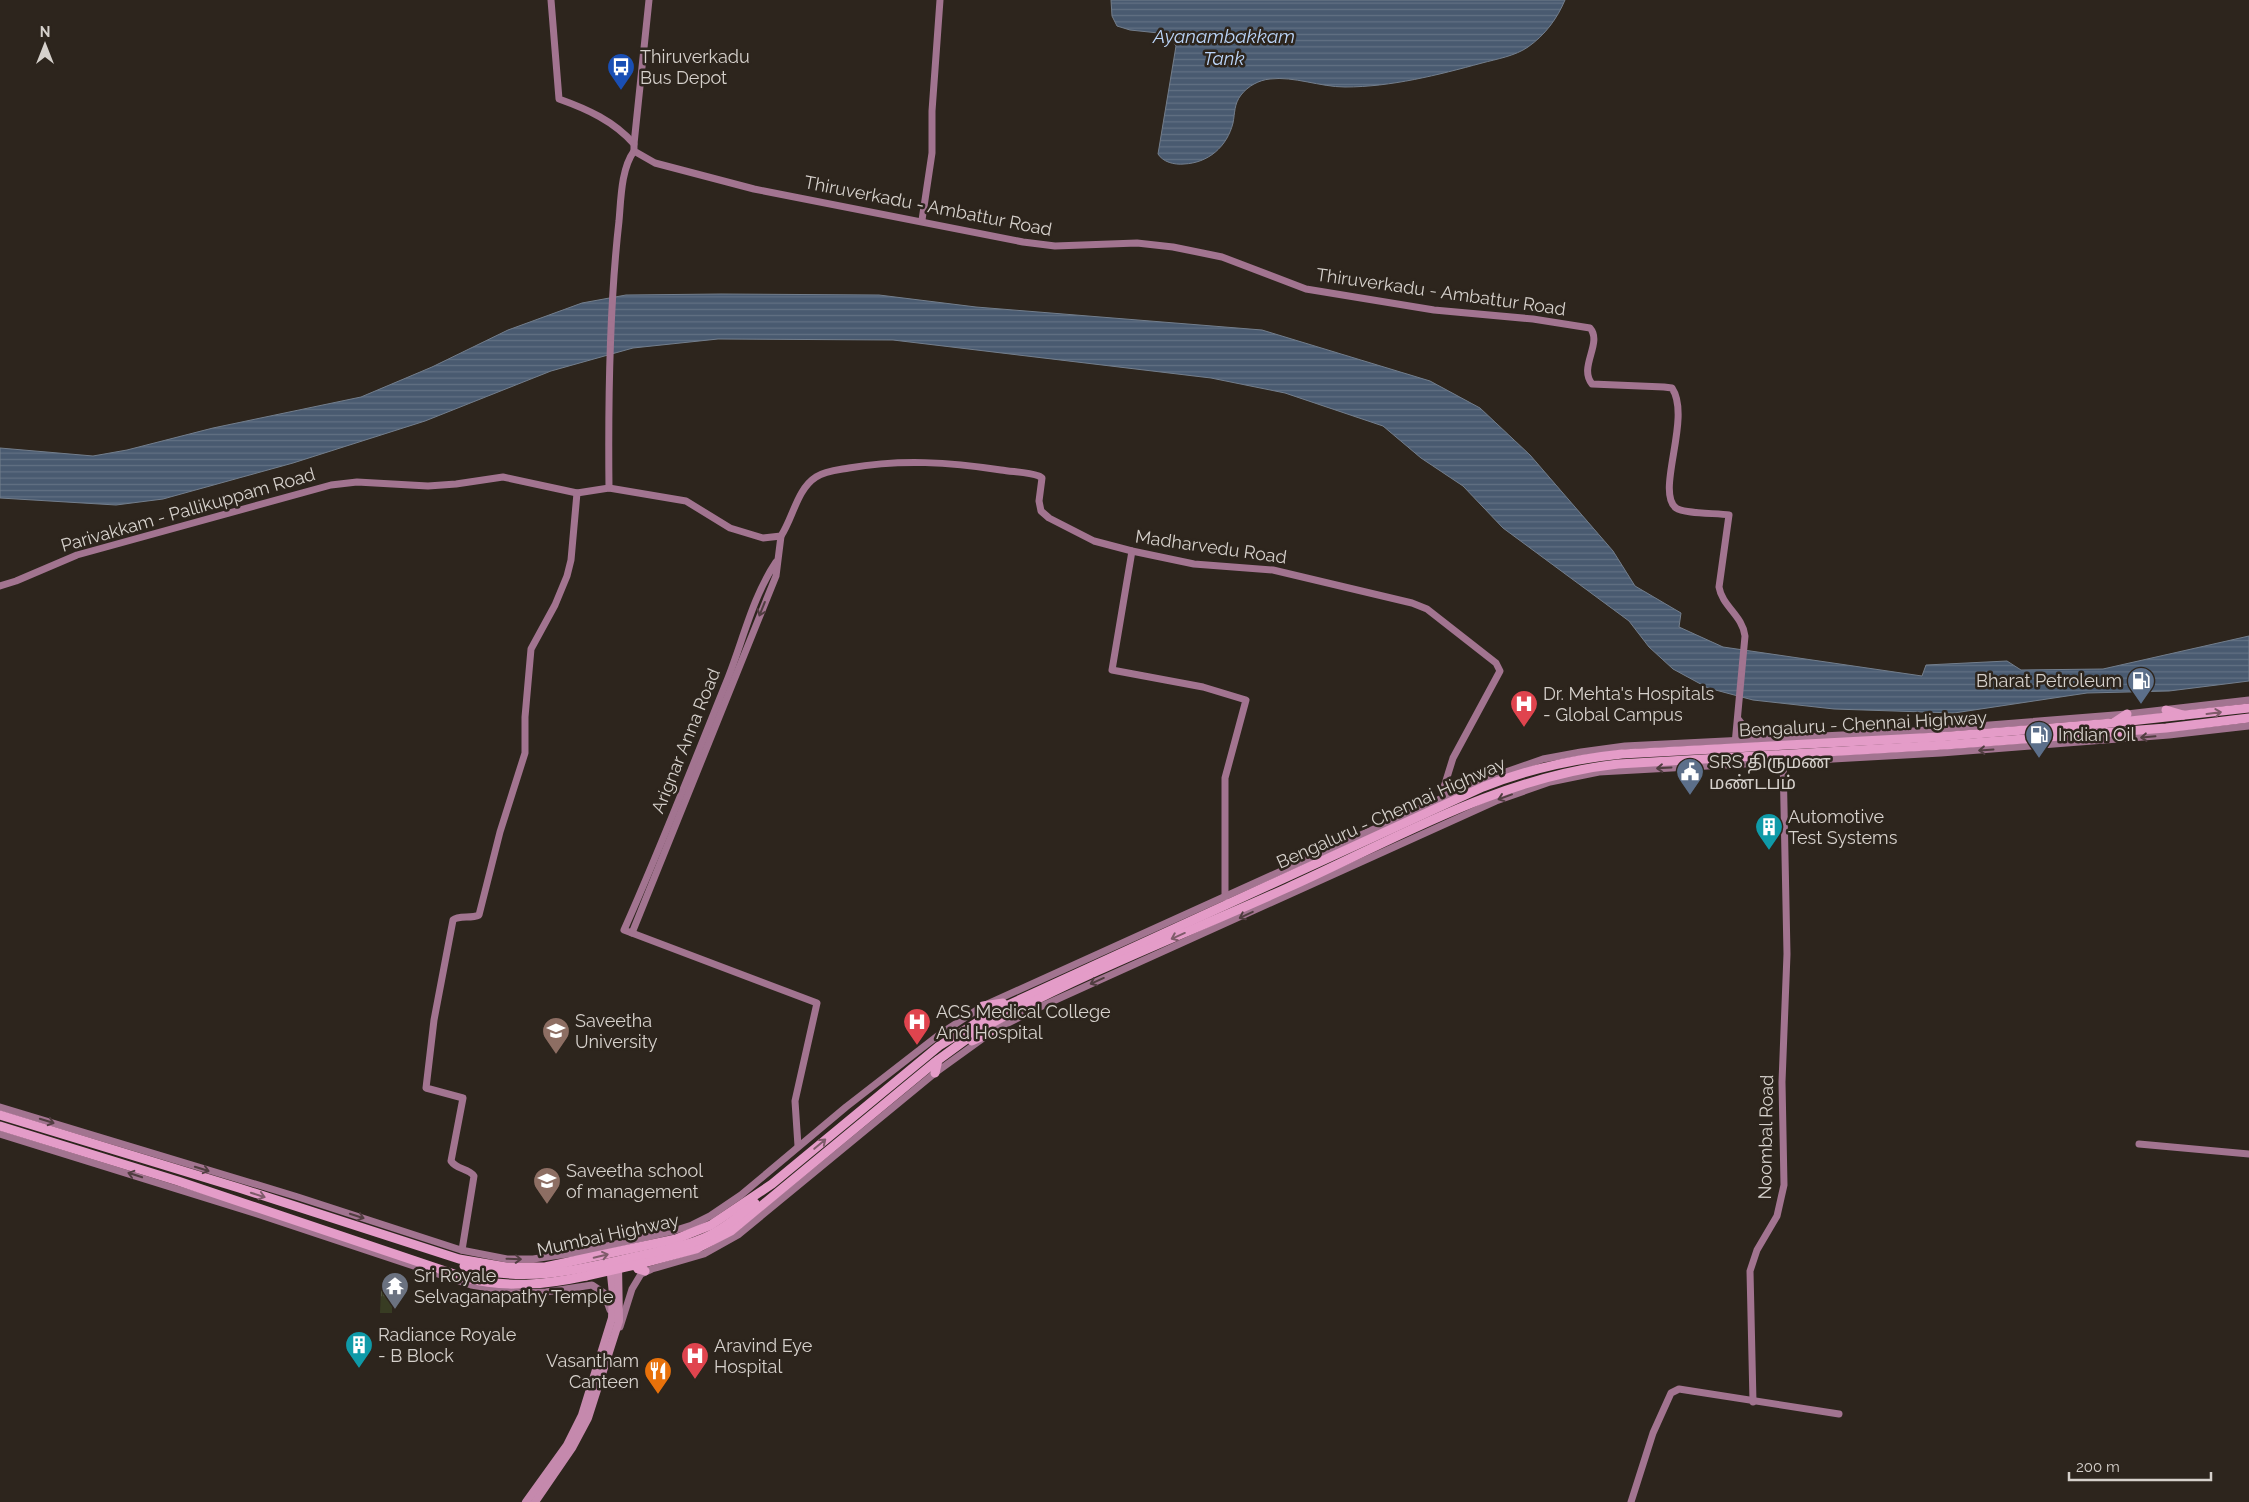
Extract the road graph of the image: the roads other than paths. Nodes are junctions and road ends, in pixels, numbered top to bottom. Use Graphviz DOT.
graph roads {
  1 [pos="551,0"];
  2 [pos="649,0"];
  3 [pos="940,0"];
  4 [pos="634,147"];
  5 [pos="922,220"];
  6 [pos="609,488"];
  7 [pos="577,494"];
  8 [pos="781,536"];
  9 [pos="1132,552"];
  10 [pos="776,562"];
  11 [pos="0,586"];
  12 [pos="2249,700"];
  13 [pos="2249,708"];
  14 [pos="2166,710"];
  15 [pos="2127,714"];
  16 [pos="2186,716"];
  17 [pos="1738,717"];
  18 [pos="2249,718"];
  19 [pos="2112,724"];
  20 [pos="2249,726"];
  21 [pos="2060,736"];
  22 [pos="1762,739"];
  23 [pos="2009,740"];
  24 [pos="2047,745"];
  25 [pos="2026,747"];
  26 [pos="1735,752"];
  27 [pos="1783,758"];
  28 [pos="1449,808"];
  29 [pos="1225,897"];
  30 [pos="632,932"];
  31 [pos="1054,983"];
  32 [pos="983,1006"];
  33 [pos="968,1033"];
  34 [pos="990,1033"];
  35 [pos="951,1050"];
  36 [pos="938,1060"];
  37 [pos="935,1073"];
  38 [pos="0,1107"];
  39 [pos="0,1115"];
  40 [pos="0,1126"];
  41 [pos="0,1134"];
  42 [pos="2139,1144"];
  43 [pos="798,1146"];
  44 [pos="2249,1154"];
  45 [pos="146,1156"];
  46 [pos="794,1165"];
  47 [pos="272,1216"];
  48 [pos="403,1242"];
  49 [pos="462,1250"];
  50 [pos="614,1262"];
  51 [pos="643,1263"];
  52 [pos="611,1322"];
  53 [pos="613,1341"];
  54 [pos="1754,1402"];
  55 [pos="1838,1414"];
  56 [pos="526,1502"];
  57 [pos="535,1502"];
  58 [pos="1631,1502"];
  1 -- 4 [label="street, Thiruverkadu - Ambattur Road"];
  2 -- 4 [label="street"];
  3 -- 5 [label="street"];
  4 -- 5 [label="street, Thiruverkadu - Ambattur Road"];
  4 -- 6 [label="street"];
  5 -- 17 [label="street, Thiruverkadu - Ambattur Road"];
  6 -- 7 [label="street"];
  6 -- 8 [label="street"];
  7 -- 11 [label="street, Parivakkam - Pallikuppam Road"];
  7 -- 49 [label="street"];
  8 -- 9 [label="street, Madharvedu Road"];
  8 -- 10 [label="street, Arignar Anna Road"];
  9 -- 28 [label="street, Madharvedu Road"];
  9 -- 29 [label="street"];
  10 -- 30 [label="street, Arignar Anna Road, one-way"];
  10 -- 30 [label="street, Arignar Anna Road"];
  12 -- 14 [label="street"];
  16 -- 13 [label="highway, Bengaluru - Chennai Highway, one-way"];
  14 -- 15 [label="street"];
  14 -- 16 [label="highway"];
  15 -- 19 [label="highway"];
  15 -- 22 [label="street"];
  16 -- 19 [label="highway, Bengaluru - Chennai Highway"];
  17 -- 22 [label="street"];
  17 -- 26 [label="street, Thiruverkadu - Ambattur Road"];
  18 -- 21 [label="highway, Bengaluru - Chennai Highway"];
  19 -- 26 [label="highway, Bengaluru - Chennai Highway"];
  20 -- 24 [label="street, one-way"];
  21 -- 23 [label="highway, Bengaluru - Chennai Highway"];
  21 -- 24 [label="highway"];
  22 -- 26 [label="street"];
  23 -- 25 [label="highway"];
  23 -- 27 [label="highway, Bengaluru - Chennai Highway"];
  24 -- 25 [label="street"];
  25 -- 27 [label="street, one-way"];
  26 -- 27 [label="highway, Bengaluru - Chennai Highway"];
  26 -- 28 [label="highway, Bengaluru - Chennai Highway"];
  26 -- 28 [label="street"];
  27 -- 54 [label="street, Noombal Road"];
  28 -- 29 [label="street"];
  28 -- 31 [label="highway, Bengaluru - Chennai Highway"];
  28 -- 33 [label="highway, Bengaluru - Chennai Highway, one-way"];
  28 -- 34 [label="street, one-way"];
  29 -- 32 [label="street"];
  30 -- 43 [label="street"];
  31 -- 32 [label="highway"];
  31 -- 33 [label="highway, Bengaluru - Chennai Highway"];
  32 -- 43 [label="street"];
  33 -- 35 [label="highway"];
  46 -- 33 [label="highway, Mumbai Highway, one-way"];
  34 -- 35 [label="highway"];
  34 -- 37 [label="street"];
  35 -- 36 [label="highway"];
  36 -- 37 [label="highway"];
  36 -- 51 [label="highway"];
  37 -- 51 [label="street"];
  38 -- 45 [label="street, one-way"];
  39 -- 45 [label="highway, Mumbai Highway"];
  40 -- 47 [label="highway"];
  47 -- 41 [label="street, one-way"];
  42 -- 44 [label="street"];
  49 -- 43 [label="street, one-way"];
  45 -- 48 [label="highway, Mumbai Highway, one-way"];
  45 -- 49 [label="street, one-way"];
  48 -- 46 [label="highway, Mumbai Highway, one-way"];
  46 -- 51 [label="highway"];
  47 -- 51 [label="highway, bridge"];
  47 -- 52 [label="street"];
  48 -- 50 [label="highway"];
  50 -- 51 [label="highway"];
  50 -- 52 [label="main road"];
  50 -- 53 [label="main road"];
  51 -- 53 [label="street"];
  52 -- 56 [label="main road"];
  53 -- 57 [label="main road"];
  54 -- 55 [label="street"];
  54 -- 58 [label="street"];
}
